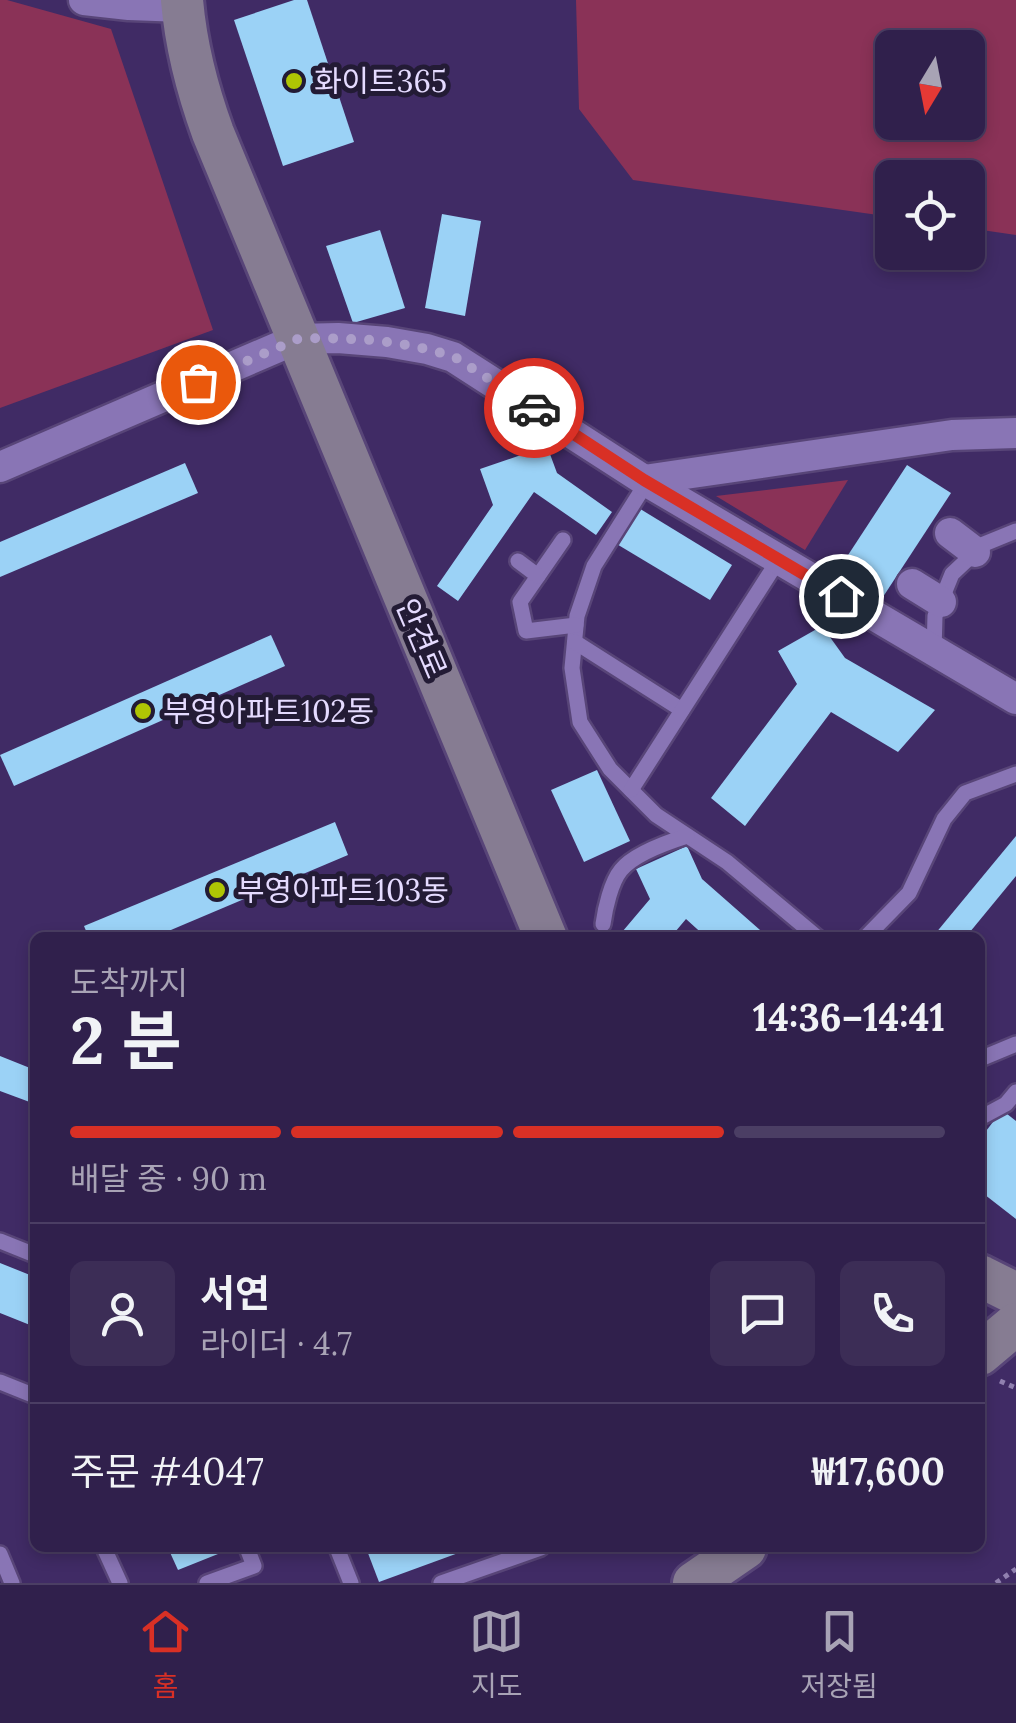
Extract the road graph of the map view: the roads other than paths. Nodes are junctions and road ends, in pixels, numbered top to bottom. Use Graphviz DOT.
graph roads {
  1 [pos="84,0"];
  2 [pos="182,4"];
  3 [pos="298,339"];
  4 [pos="1016,433"];
  5 [pos="0,467"];
  6 [pos="644,480"];
  7 [pos="1016,531"];
  8 [pos="950,533"];
  9 [pos="563,540"];
  10 [pos="975,552"];
  11 [pos="779,559"];
  12 [pos="518,561"];
  13 [pos="538,576"];
  14 [pos="912,584"];
  15 [pos="941,602"];
  16 [pos="576,634"];
  17 [pos="934,651"];
  18 [pos="1016,699"];
  19 [pos="682,710"];
  20 [pos="1016,774"];
  21 [pos="631,790"];
  22 [pos="686,836"];
  23 [pos="604,924"];
  24 [pos="544,932"];
  25 [pos="811,932"];
  26 [pos="871,932"];
  27 [pos="1016,1044"];
  28 [pos="985,1053"];
  29 [pos="1016,1092"];
  30 [pos="985,1115"];
  31 [pos="0,1241"];
  32 [pos="30,1253"];
  33 [pos="985,1278"];
  34 [pos="1016,1294"];
  35 [pos="1016,1324"];
  36 [pos="985,1350"];
  37 [pos="0,1382"];
  38 [pos="30,1394"];
  39 [pos="106,1552"];
  40 [pos="249,1552"];
  41 [pos="339,1552"];
  42 [pos="530,1552"];
  43 [pos="740,1552"];
  44 [pos="0,1554"];
  45 [pos="12,1583"];
  46 [pos="120,1583"];
  47 [pos="207,1583"];
  48 [pos="351,1583"];
  49 [pos="441,1583"];
  50 [pos="694,1583"];
  1 -- 2 [label="street"];
  2 -- 3 [label="main road, 안견로"];
  3 -- 5 [label="street"];
  3 -- 6 [label="street"];
  3 -- 24 [label="main road, 안견로"];
  4 -- 6 [label="street"];
  6 -- 11 [label="street"];
  6 -- 16 [label="lane"];
  7 -- 10 [label="lane"];
  8 -- 10 [label="street"];
  9 -- 13 [label="lane"];
  10 -- 15 [label="lane"];
  11 -- 17 [label="street"];
  11 -- 19 [label="lane"];
  12 -- 13 [label="lane"];
  13 -- 16 [label="lane"];
  14 -- 15 [label="street"];
  15 -- 17 [label="lane"];
  16 -- 19 [label="lane"];
  16 -- 21 [label="lane"];
  17 -- 18 [label="street"];
  19 -- 21 [label="lane"];
  20 -- 26 [label="lane"];
  21 -- 22 [label="lane"];
  22 -- 23 [label="lane"];
  22 -- 25 [label="lane"];
  27 -- 28 [label="lane"];
  29 -- 30 [label="lane"];
  31 -- 32 [label="lane"];
  33 -- 34 [label="main road"];
  35 -- 36 [label="main road"];
  37 -- 38 [label="lane"];
  39 -- 46 [label="lane"];
  40 -- 47 [label="lane"];
  41 -- 48 [label="lane"];
  42 -- 49 [label="lane"];
  43 -- 50 [label="main road"];
  44 -- 45 [label="lane"];
}
